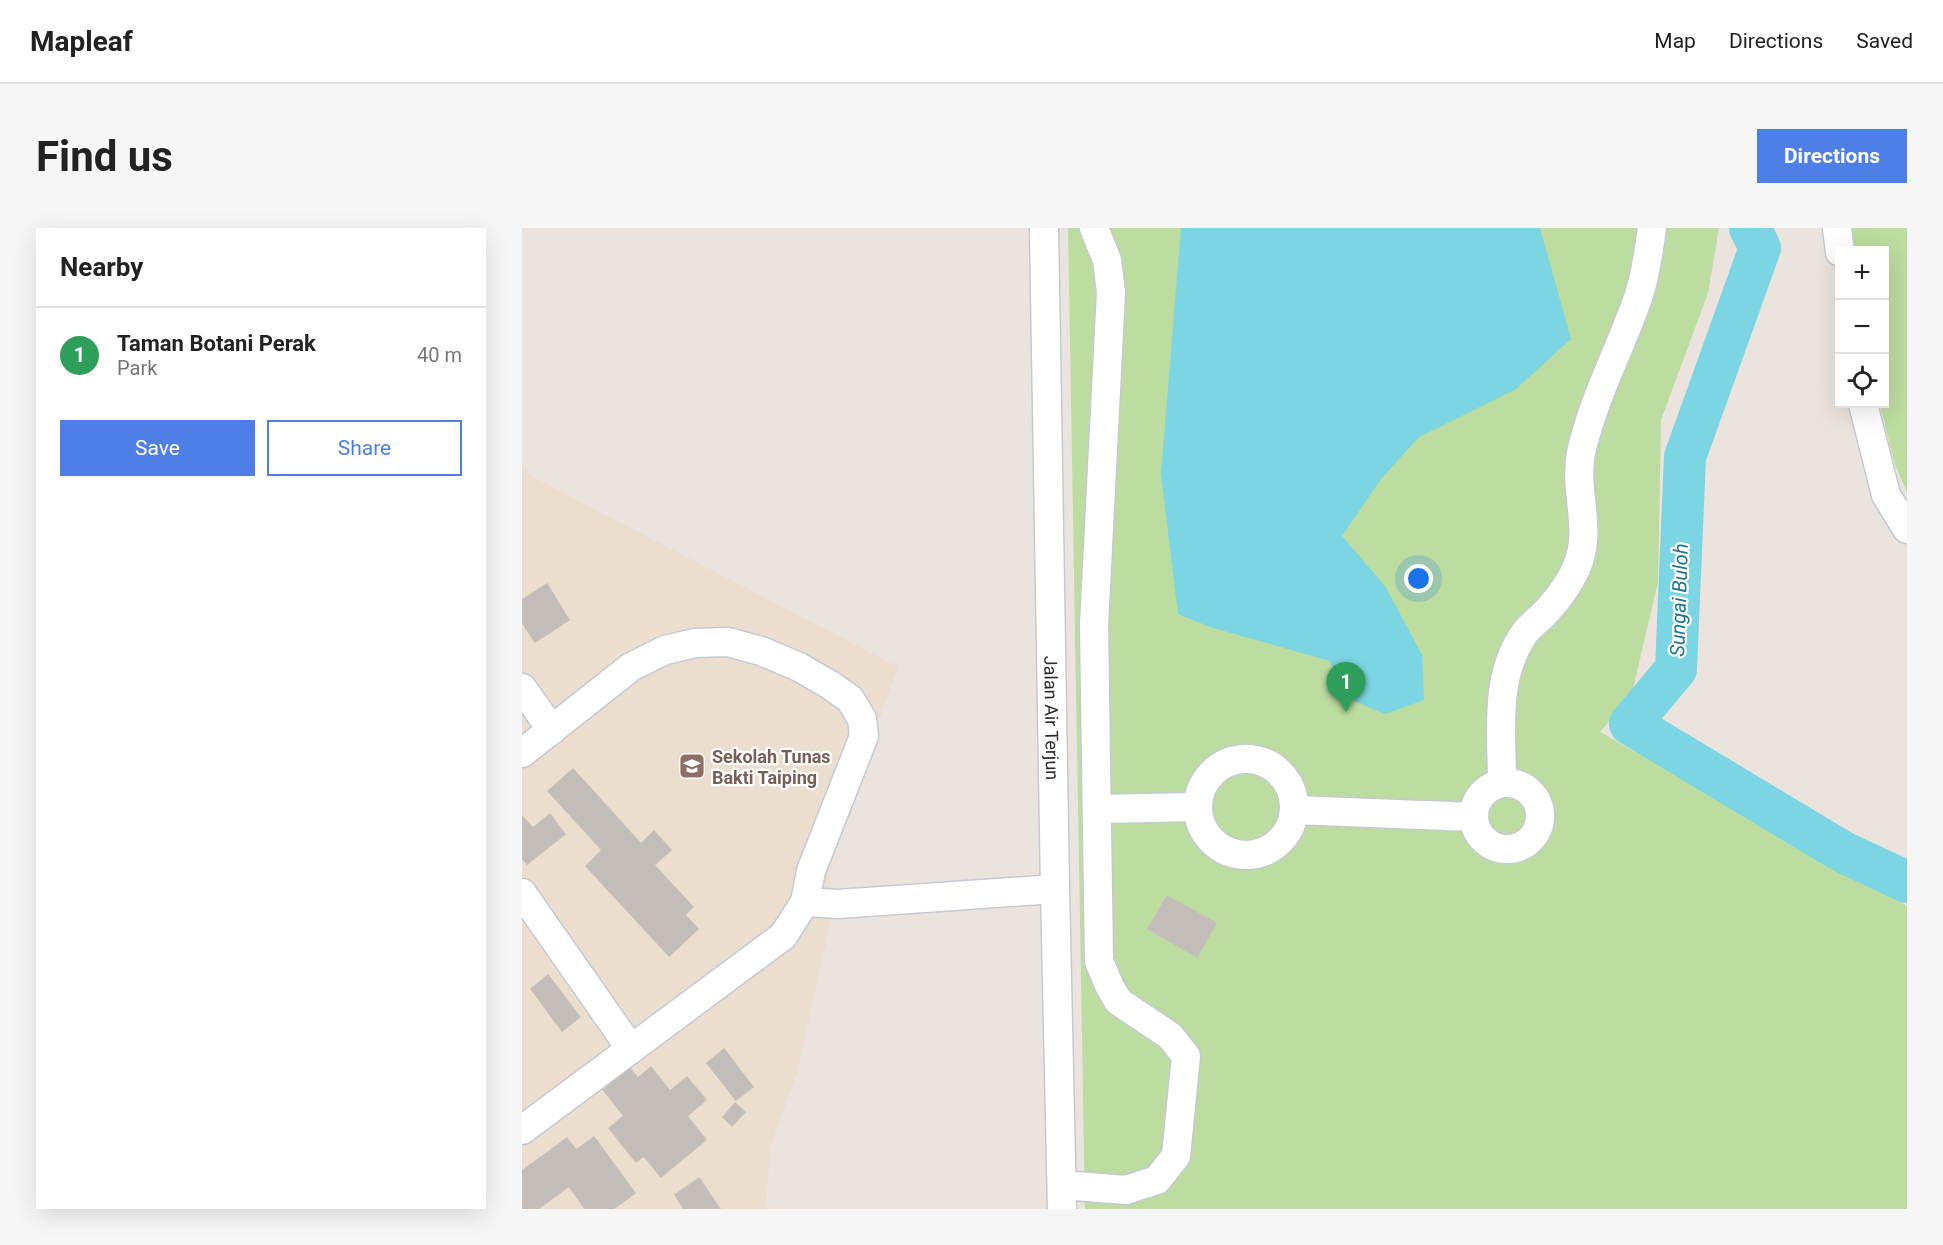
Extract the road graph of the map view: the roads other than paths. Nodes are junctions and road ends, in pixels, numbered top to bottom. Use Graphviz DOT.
graph roads {
  1 [pos="1044,228"];
  2 [pos="1094,228"];
  3 [pos="1652,228"];
  4 [pos="1836,228"];
  5 [pos="1838,246"];
  6 [pos="1864,408"];
  7 [pos="1907,529"];
  8 [pos="522,688"];
  9 [pos="552,730"];
  10 [pos="522,753"];
  11 [pos="1502,783"];
  12 [pos="1197,807"];
  13 [pos="1097,809"];
  14 [pos="1293,810"];
  15 [pos="1474,817"];
  16 [pos="1055,889"];
  17 [pos="522,893"];
  18 [pos="805,902"];
  19 [pos="631,1049"];
  20 [pos="522,1130"];
  21 [pos="1062,1197"];
  1 -- 16 [label="street, Jalan Air Terjun"];
  2 -- 13 [label="street"];
  3 -- 11 [label="street"];
  4 -- 5 [label="street"];
  6 -- 7 [label="street"];
  8 -- 9 [label="street"];
  9 -- 10 [label="street"];
  9 -- 18 [label="street"];
  11 -- 15 [label="street"];
  11 -- 15 [label="street"];
  12 -- 13 [label="street"];
  12 -- 14 [label="street"];
  12 -- 14 [label="street"];
  13 -- 21 [label="street"];
  14 -- 15 [label="street"];
  16 -- 18 [label="street"];
  16 -- 21 [label="street, Jalan Air Terjun"];
  17 -- 19 [label="street"];
  18 -- 19 [label="street"];
  19 -- 20 [label="street"];
}
